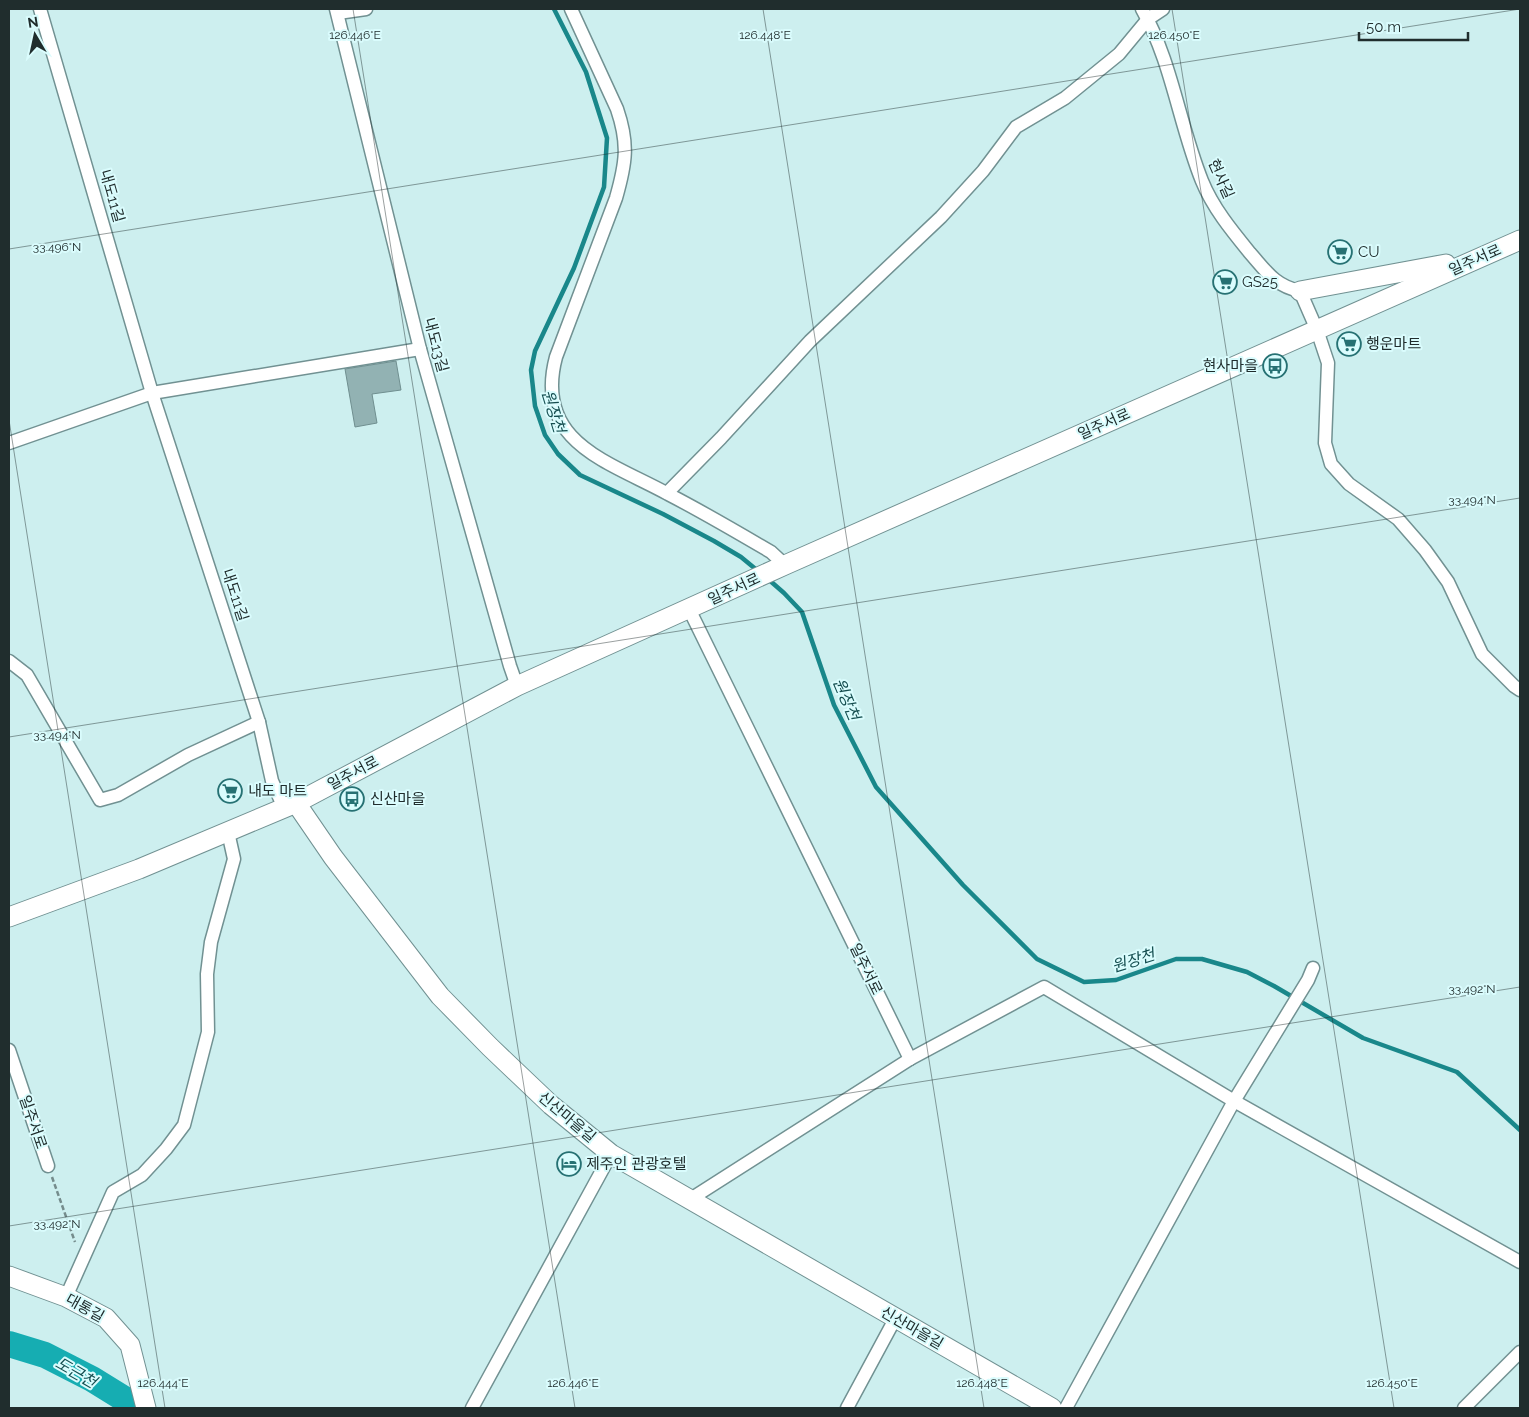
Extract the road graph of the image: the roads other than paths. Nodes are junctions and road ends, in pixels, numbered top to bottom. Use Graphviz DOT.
graph roads {
  1 [pos="40,9"];
  2 [pos="366,9"];
  3 [pos="571,9"];
  4 [pos="1163,9"];
  5 [pos="337,11"];
  6 [pos="1145,14"];
  7 [pos="1520,240"];
  8 [pos="1479,258"];
  9 [pos="1300,291"];
  10 [pos="1317,330"];
  11 [pos="420,349"];
  12 [pos="152,393"];
  13 [pos="9,443"];
  14 [pos="667,492"];
  15 [pos="779,568"];
  16 [pos="689,609"];
  17 [pos="9,661"];
  18 [pos="517,686"];
  19 [pos="1520,690"];
  20 [pos="259,722"];
  21 [pos="290,805"];
  22 [pos="228,832"];
  23 [pos="10,914"];
  24 [pos="1310,974"];
  25 [pos="9,1050"];
  26 [pos="910,1060"];
  27 [pos="1234,1101"];
  28 [pos="611,1154"];
  29 [pos="48,1166"];
  30 [pos="689,1200"];
  31 [pos="1520,1262"];
  32 [pos="9,1276"];
  33 [pos="66,1297"];
  34 [pos="895,1319"];
  35 [pos="1520,1352"];
  36 [pos="146,1408"];
  37 [pos="472,1408"];
  38 [pos="847,1408"];
  39 [pos="1052,1408"];
  40 [pos="1066,1408"];
  41 [pos="1464,1408"];
  1 -- 12 [label="street, 내도11길"];
  2 -- 5 [label="street"];
  3 -- 14 [label="street"];
  4 -- 6 [label="street"];
  5 -- 11 [label="street, 내도13길"];
  6 -- 9 [label="street, 현사길"];
  6 -- 14 [label="street"];
  7 -- 8 [label="main road, 일주서로"];
  8 -- 9 [label="main road"];
  8 -- 10 [label="main road, 일주서로"];
  9 -- 10 [label="street"];
  10 -- 15 [label="main road, 일주서로"];
  10 -- 19 [label="street"];
  11 -- 12 [label="street"];
  11 -- 18 [label="street, 내도13길"];
  12 -- 13 [label="street"];
  12 -- 20 [label="street, 내도11길"];
  14 -- 15 [label="street"];
  15 -- 16 [label="main road, 일주서로"];
  16 -- 18 [label="main road, 일주서로"];
  16 -- 26 [label="street, 일주서로"];
  17 -- 20 [label="street"];
  18 -- 21 [label="main road, 일주서로"];
  20 -- 21 [label="street, 내도11길"];
  21 -- 22 [label="main road, 일주서로"];
  21 -- 28 [label="main road, 신산마을길"];
  22 -- 23 [label="main road, 일주서로"];
  22 -- 33 [label="street"];
  24 -- 27 [label="street"];
  25 -- 29 [label="street, 일주서로"];
  26 -- 27 [label="street"];
  26 -- 30 [label="street"];
  27 -- 31 [label="street"];
  27 -- 40 [label="street"];
  28 -- 30 [label="main road, 신산마을길"];
  28 -- 37 [label="street"];
  30 -- 34 [label="main road, 신산마을길"];
  32 -- 33 [label="main road, 대통길"];
  33 -- 36 [label="main road, 대통길"];
  34 -- 38 [label="street"];
  34 -- 39 [label="main road, 신산마을길"];
  35 -- 41 [label="street"];
}
